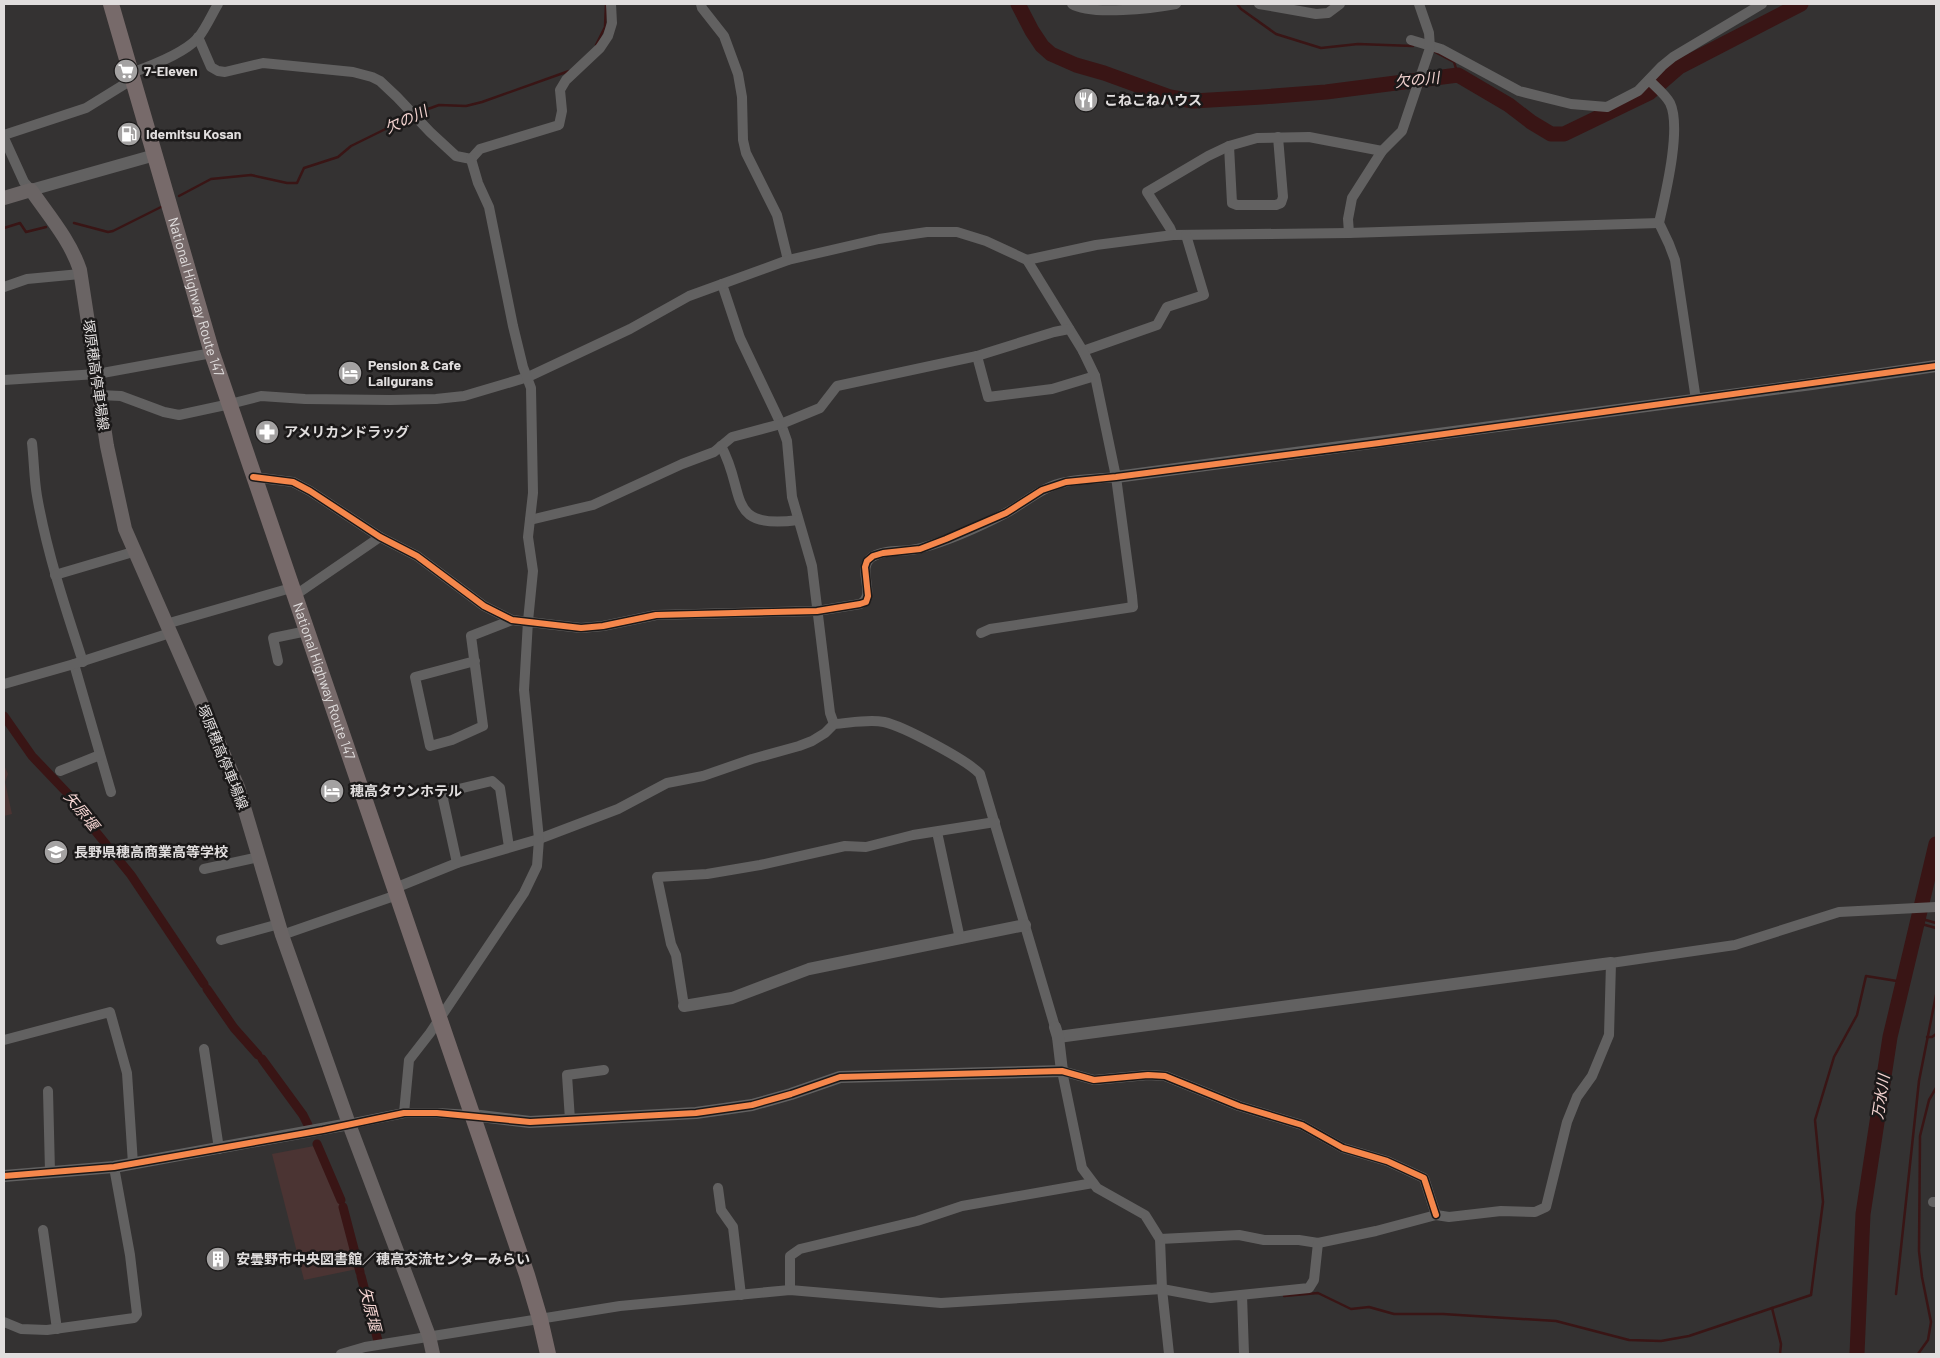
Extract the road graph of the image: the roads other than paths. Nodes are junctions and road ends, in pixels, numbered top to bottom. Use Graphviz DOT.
graph roads {
  1 [pos="111,4"];
  2 [pos="218,4"];
  3 [pos="611,4"];
  4 [pos="701,4"];
  5 [pos="1072,4"];
  6 [pos="1176,4"];
  7 [pos="1259,4"];
  8 [pos="1340,4"];
  9 [pos="1419,4"];
  10 [pos="1762,4"];
  11 [pos="198,37"];
  12 [pos="1411,40"];
  13 [pos="1429,49"];
  14 [pos="132,76"];
  15 [pos="1651,82"];
  16 [pos="4,136"];
  17 [pos="1278,137"];
  18 [pos="1229,146"];
  19 [pos="1382,151"];
  20 [pos="155,155"];
  21 [pos="471,159"];
  22 [pos="31,190"];
  23 [pos="4,198"];
  24 [pos="1658,223"];
  25 [pos="1349,233"];
  26 [pos="1186,235"];
  27 [pos="1172,236"];
  28 [pos="788,260"];
  29 [pos="1027,260"];
  30 [pos="80,274"];
  31 [pos="722,284"];
  32 [pos="4,287"];
  33 [pos="1069,330"];
  34 [pos="1082,351"];
  35 [pos="212,353"];
  36 [pos="977,356"];
  37 [pos="1936,366"];
  38 [pos="97,374"];
  39 [pos="1095,376"];
  40 [pos="528,377"];
  41 [pos="4,380"];
  42 [pos="99,395"];
  43 [pos="1696,400"];
  44 [pos="230,404"];
  45 [pos="780,424"];
  46 [pos="32,443"];
  47 [pos="721,446"];
  48 [pos="253,477"];
  49 [pos="1116,477"];
  50 [pos="530,520"];
  51 [pos="798,520"];
  52 [pos="380,537"];
  53 [pos="133,552"];
  54 [pos="55,575"];
  55 [pos="293,592"];
  56 [pos="817,611"];
  57 [pos="512,620"];
  58 [pos="528,621"];
  59 [pos="168,629"];
  60 [pos="307,632"];
  61 [pos="981,633"];
  62 [pos="278,661"];
  63 [pos="474,661"];
  64 [pos="78,663"];
  65 [pos="4,684"];
  66 [pos="834,724"];
  67 [pos="100,755"];
  68 [pos="60,771"];
  69 [pos="111,792"];
  70 [pos="994,822"];
  71 [pos="938,832"];
  72 [pos="539,840"];
  73 [pos="509,847"];
  74 [pos="259,857"];
  75 [pos="457,863"];
  76 [pos="204,869"];
  77 [pos="396,892"];
  78 [pos="1936,907"];
  79 [pos="1025,925"];
  80 [pos="280,930"];
  81 [pos="960,939"];
  82 [pos="221,940"];
  83 [pos="1610,963"];
  84 [pos="684,1006"];
  85 [pos="439,1020"];
  86 [pos="1056,1032"];
  87 [pos="4,1040"];
  88 [pos="204,1048"];
  89 [pos="604,1070"];
  90 [pos="1062,1071"];
  91 [pos="48,1090"];
  92 [pos="404,1113"];
  93 [pos="472,1115"];
  94 [pos="570,1120"];
  95 [pos="349,1124"];
  96 [pos="219,1149"];
  97 [pos="132,1164"];
  98 [pos="114,1167"];
  99 [pos="50,1172"];
  100 [pos="4,1176"];
  101 [pos="1092,1183"];
  102 [pos="718,1188"];
  103 [pos="1436,1215"];
  104 [pos="43,1230"];
  105 [pos="1160,1239"];
  106 [pos="1318,1244"];
  107 [pos="1162,1289"];
  108 [pos="790,1290"];
  109 [pos="740,1295"];
  110 [pos="1242,1295"];
  111 [pos="540,1319"];
  112 [pos="4,1322"];
  113 [pos="58,1328"];
  114 [pos="429,1336"];
  115 [pos="341,1354"];
  116 [pos="433,1354"];
  117 [pos="548,1354"];
  118 [pos="1169,1354"];
  119 [pos="1244,1354"];
  1 -- 14 [label="highway, National Highway Route 147"];
  2 -- 11 [label="street"];
  3 -- 21 [label="street"];
  4 -- 28 [label="street"];
  5 -- 6 [label="street"];
  7 -- 8 [label="street"];
  9 -- 13 [label="street"];
  10 -- 15 [label="street"];
  11 -- 14 [label="street"];
  11 -- 21 [label="street"];
  12 -- 13 [label="street"];
  13 -- 15 [label="street"];
  13 -- 19 [label="street"];
  14 -- 16 [label="street"];
  14 -- 20 [label="highway, National Highway Route 147"];
  15 -- 24 [label="street"];
  16 -- 22 [label="street"];
  17 -- 18 [label="street"];
  17 -- 18 [label="street"];
  17 -- 19 [label="street"];
  18 -- 27 [label="street"];
  19 -- 25 [label="street"];
  20 -- 22 [label="street"];
  20 -- 35 [label="highway, National Highway Route 147"];
  21 -- 40 [label="street"];
  22 -- 23 [label="main road"];
  22 -- 30 [label="main road, 塚原穂高停車場線"];
  24 -- 25 [label="street"];
  24 -- 43 [label="street"];
  25 -- 26 [label="street"];
  26 -- 27 [label="street"];
  26 -- 34 [label="street"];
  27 -- 29 [label="street"];
  28 -- 29 [label="street"];
  28 -- 31 [label="street"];
  29 -- 33 [label="street"];
  30 -- 32 [label="street"];
  30 -- 38 [label="main road, 塚原穂高停車場線"];
  31 -- 40 [label="street"];
  31 -- 45 [label="street"];
  33 -- 34 [label="street"];
  33 -- 36 [label="street"];
  34 -- 39 [label="street"];
  35 -- 38 [label="street"];
  35 -- 44 [label="highway, National Highway Route 147"];
  36 -- 39 [label="street"];
  36 -- 45 [label="street"];
  37 -- 43 [label="street"];
  38 -- 41 [label="street"];
  38 -- 42 [label="main road, 塚原穂高停車場線"];
  39 -- 49 [label="street"];
  40 -- 44 [label="street"];
  40 -- 50 [label="street"];
  42 -- 44 [label="street"];
  42 -- 53 [label="main road, 塚原穂高停車場線"];
  43 -- 49 [label="street"];
  44 -- 48 [label="highway, National Highway Route 147"];
  45 -- 47 [label="street"];
  45 -- 51 [label="street"];
  46 -- 54 [label="street"];
  47 -- 50 [label="street"];
  47 -- 51 [label="street"];
  48 -- 52 [label="street"];
  48 -- 55 [label="highway, National Highway Route 147"];
  49 -- 56 [label="street"];
  49 -- 61 [label="street"];
  50 -- 58 [label="street"];
  51 -- 56 [label="street"];
  52 -- 55 [label="street"];
  52 -- 57 [label="street"];
  53 -- 54 [label="street"];
  53 -- 59 [label="main road, 塚原穂高停車場線"];
  54 -- 64 [label="street"];
  55 -- 59 [label="street"];
  55 -- 60 [label="highway, National Highway Route 147"];
  56 -- 58 [label="street"];
  56 -- 66 [label="street"];
  57 -- 58 [label="street"];
  57 -- 63 [label="street"];
  58 -- 72 [label="street"];
  59 -- 64 [label="street"];
  59 -- 74 [label="main road, 塚原穂高停車場線"];
  60 -- 62 [label="street"];
  60 -- 77 [label="highway, National Highway Route 147"];
  63 -- 63 [label="street"];
  64 -- 65 [label="street"];
  64 -- 67 [label="street"];
  66 -- 70 [label="street"];
  66 -- 72 [label="street"];
  67 -- 68 [label="street"];
  67 -- 69 [label="street"];
  70 -- 71 [label="street"];
  70 -- 79 [label="street"];
  71 -- 81 [label="street"];
  71 -- 84 [label="street"];
  72 -- 73 [label="street"];
  72 -- 85 [label="street"];
  73 -- 75 [label="street"];
  73 -- 75 [label="street"];
  74 -- 76 [label="street"];
  74 -- 80 [label="main road, 塚原穂高停車場線"];
  75 -- 77 [label="street"];
  77 -- 80 [label="street"];
  77 -- 85 [label="highway, National Highway Route 147"];
  78 -- 83 [label="street"];
  79 -- 81 [label="street"];
  79 -- 86 [label="street"];
  80 -- 82 [label="street"];
  80 -- 95 [label="main road, 塚原穂高停車場線"];
  81 -- 84 [label="street"];
  83 -- 86 [label="street"];
  83 -- 103 [label="street"];
  85 -- 92 [label="street"];
  85 -- 93 [label="highway, National Highway Route 147"];
  86 -- 90 [label="street"];
  87 -- 97 [label="street"];
  88 -- 96 [label="street"];
  89 -- 94 [label="street"];
  90 -- 94 [label="street"];
  90 -- 101 [label="street"];
  90 -- 103 [label="street"];
  91 -- 99 [label="street"];
  92 -- 93 [label="street"];
  92 -- 95 [label="street"];
  93 -- 94 [label="street"];
  93 -- 111 [label="highway, National Highway Route 147"];
  95 -- 96 [label="street"];
  95 -- 114 [label="main road, 塚原穂高停車場線"];
  96 -- 97 [label="street"];
  97 -- 98 [label="street"];
  98 -- 99 [label="street"];
  98 -- 113 [label="street"];
  99 -- 100 [label="street"];
  101 -- 105 [label="street"];
  101 -- 108 [label="street"];
  102 -- 109 [label="street"];
  103 -- 106 [label="street"];
  104 -- 113 [label="street"];
  105 -- 106 [label="street"];
  105 -- 107 [label="street"];
  106 -- 110 [label="street"];
  107 -- 108 [label="street"];
  107 -- 110 [label="street"];
  107 -- 118 [label="street"];
  108 -- 109 [label="street"];
  109 -- 111 [label="street"];
  110 -- 119 [label="street"];
  111 -- 114 [label="street"];
  111 -- 117 [label="highway, National Highway Route 147"];
  112 -- 113 [label="street"];
  114 -- 115 [label="street"];
  114 -- 116 [label="main road, 塚原穂高停車場線"];
}
